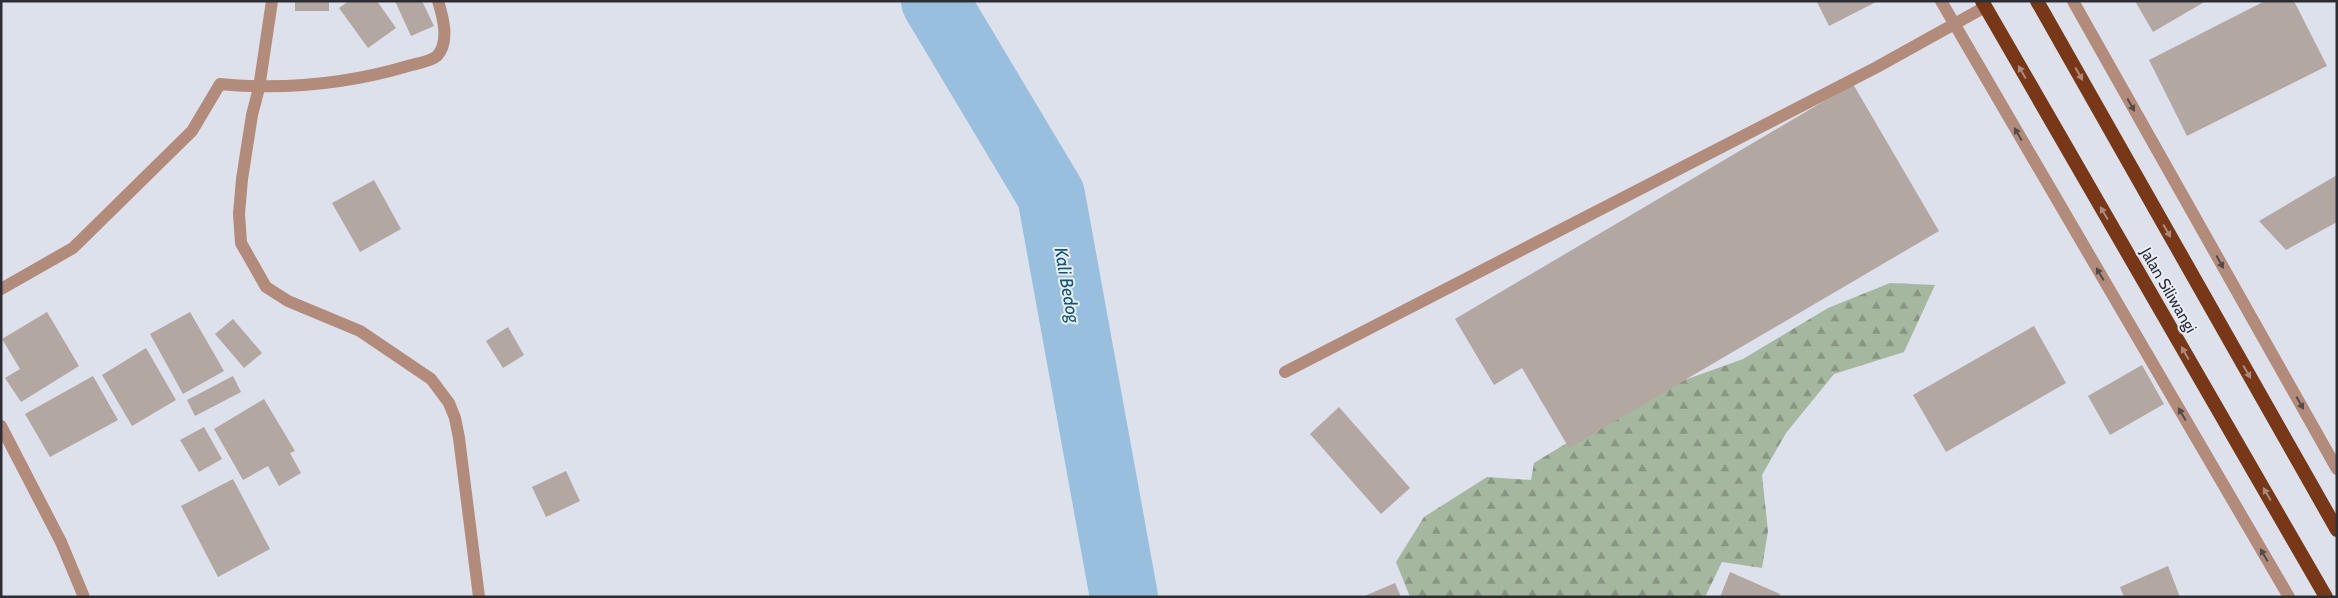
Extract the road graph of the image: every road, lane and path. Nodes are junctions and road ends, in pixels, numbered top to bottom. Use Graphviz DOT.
graph roads {
  1 [pos="272,1"];
  2 [pos="438,1"];
  3 [pos="1941,1"];
  4 [pos="2037,1"];
  5 [pos="2073,1"];
  6 [pos="1983,4"];
  7 [pos="1954,24"];
  8 [pos="259,88"];
  9 [pos="1,289"];
  10 [pos="1285,372"];
  11 [pos="1,426"];
  12 [pos="2337,469"];
  13 [pos="2337,530"];
  14 [pos="84,597"];
  15 [pos="479,597"];
  16 [pos="2289,597"];
  17 [pos="2326,597"];
  1 -- 8 [label="street"];
  2 -- 8 [label="street"];
  3 -- 7 [label="street"];
  4 -- 13 [label="highway, Jalan Siliwangi, one-way"];
  5 -- 12 [label="street, one-way"];
  6 -- 7 [label="street"];
  17 -- 6 [label="highway, Jalan Siliwangi, one-way"];
  7 -- 10 [label="street"];
  16 -- 7 [label="street, one-way"];
  8 -- 9 [label="street"];
  8 -- 15 [label="street"];
  11 -- 14 [label="street"];
}
